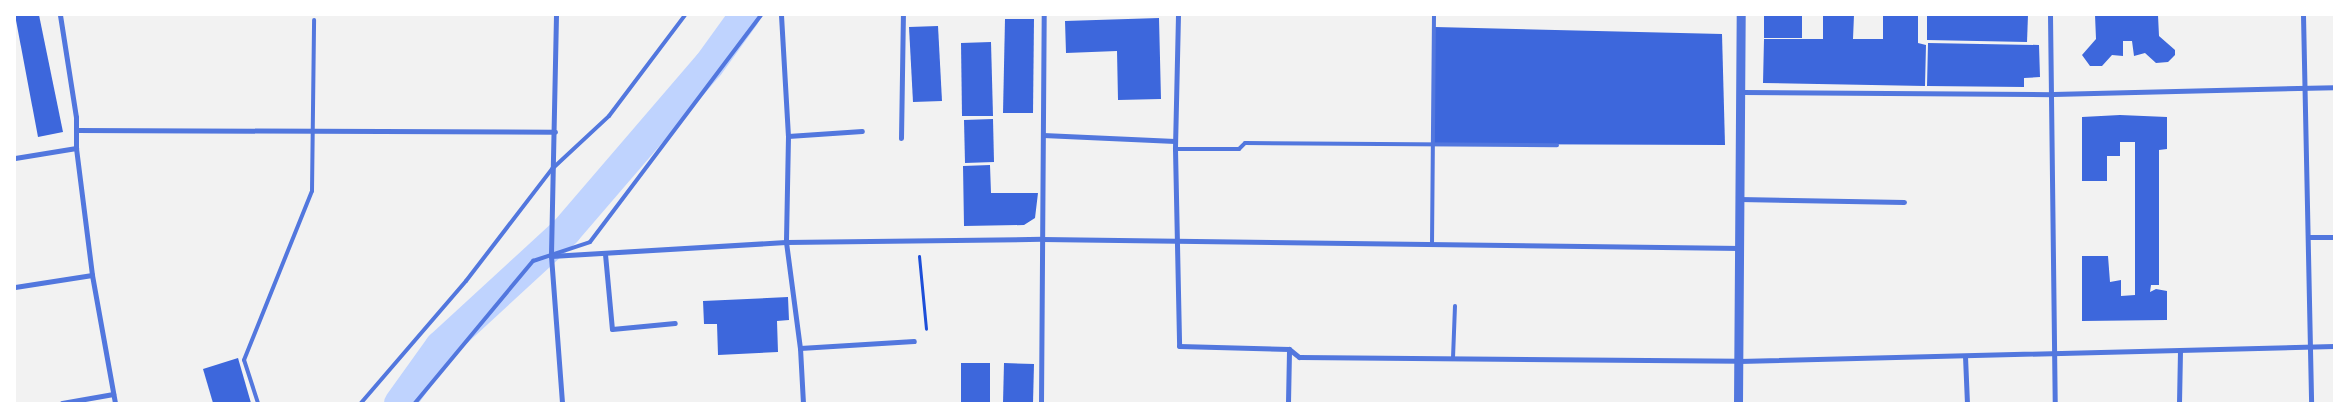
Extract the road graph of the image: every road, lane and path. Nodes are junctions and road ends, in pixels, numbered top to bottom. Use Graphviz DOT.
graph roads {
  1 [pos="60,15"];
  2 [pos="556,15"];
  3 [pos="685,15"];
  4 [pos="761,15"];
  5 [pos="781,15"];
  6 [pos="902,15"];
  7 [pos="1044,15"];
  8 [pos="1178,15"];
  9 [pos="1434,15"];
  10 [pos="1741,15"];
  11 [pos="2050,15"];
  12 [pos="2303,15"];
  13 [pos="314,20"];
  14 [pos="2304,87"];
  15 [pos="2334,87"];
  16 [pos="1742,92"];
  17 [pos="2053,94"];
  18 [pos="76,130"];
  19 [pos="312,131"];
  20 [pos="862,131"];
  21 [pos="555,132"];
  22 [pos="1043,135"];
  23 [pos="788,136"];
  24 [pos="901,138"];
  25 [pos="1175,141"];
  26 [pos="1433,145"];
  27 [pos="1557,145"];
  28 [pos="76,148"];
  29 [pos="1175,149"];
  30 [pos="15,158"];
  31 [pos="552,169"];
  32 [pos="1739,200"];
  33 [pos="1904,202"];
  34 [pos="2308,237"];
  35 [pos="2334,237"];
  36 [pos="1042,239"];
  37 [pos="1175,241"];
  38 [pos="786,242"];
  39 [pos="1432,244"];
  40 [pos="1741,248"];
  41 [pos="605,254"];
  42 [pos="551,256"];
  43 [pos="919,256"];
  44 [pos="92,275"];
  45 [pos="15,287"];
  46 [pos="1455,306"];
  47 [pos="675,322"];
  48 [pos="926,329"];
  49 [pos="914,341"];
  50 [pos="2334,346"];
  51 [pos="2310,347"];
  52 [pos="800,348"];
  53 [pos="1289,349"];
  54 [pos="2180,351"];
  55 [pos="2055,354"];
  56 [pos="1965,356"];
  57 [pos="1453,358"];
  58 [pos="1739,361"];
  59 [pos="113,394"];
  60 [pos="62,403"];
  61 [pos="115,403"];
  62 [pos="258,403"];
  63 [pos="361,403"];
  64 [pos="415,403"];
  65 [pos="562,403"];
  66 [pos="803,403"];
  67 [pos="1041,403"];
  68 [pos="1288,403"];
  69 [pos="1738,403"];
  70 [pos="1967,403"];
  71 [pos="2055,403"];
  72 [pos="2179,403"];
  73 [pos="2311,403"];
  1 -- 18 [label="street"];
  2 -- 21 [label="street"];
  3 -- 31 [label="lane"];
  4 -- 42 [label="lane"];
  5 -- 23 [label="street"];
  6 -- 24 [label="street"];
  7 -- 22 [label="street"];
  8 -- 25 [label="street"];
  9 -- 26 [label="lane"];
  10 -- 16 [label="street"];
  11 -- 17 [label="street"];
  12 -- 14 [label="street"];
  13 -- 19 [label="lane"];
  14 -- 15 [label="street"];
  14 -- 17 [label="street"];
  14 -- 34 [label="street"];
  16 -- 17 [label="street"];
  16 -- 32 [label="street"];
  17 -- 55 [label="street"];
  18 -- 19 [label="street"];
  18 -- 28 [label="street"];
  19 -- 21 [label="street"];
  19 -- 62 [label="lane"];
  20 -- 23 [label="street"];
  21 -- 31 [label="street"];
  22 -- 25 [label="street"];
  22 -- 36 [label="street"];
  23 -- 38 [label="street"];
  25 -- 29 [label="street"];
  26 -- 27 [label="lane"];
  26 -- 29 [label="lane"];
  26 -- 39 [label="lane"];
  28 -- 30 [label="street"];
  28 -- 44 [label="street"];
  29 -- 37 [label="street"];
  31 -- 42 [label="street"];
  31 -- 63 [label="lane"];
  32 -- 33 [label="street"];
  32 -- 40 [label="street"];
  34 -- 35 [label="street"];
  34 -- 51 [label="street"];
  36 -- 37 [label="street"];
  36 -- 38 [label="street"];
  36 -- 67 [label="street"];
  37 -- 39 [label="street"];
  37 -- 53 [label="street"];
  38 -- 41 [label="street"];
  38 -- 52 [label="street"];
  39 -- 40 [label="street"];
  40 -- 58 [label="street"];
  41 -- 42 [label="street"];
  41 -- 47 [label="street"];
  42 -- 64 [label="lane"];
  42 -- 65 [label="street"];
  43 -- 48 [label="path"];
  44 -- 45 [label="street"];
  44 -- 59 [label="street"];
  46 -- 57 [label="lane"];
  49 -- 52 [label="street"];
  50 -- 51 [label="street"];
  51 -- 54 [label="street"];
  51 -- 73 [label="street"];
  52 -- 66 [label="street"];
  53 -- 57 [label="street"];
  53 -- 68 [label="street"];
  54 -- 55 [label="street"];
  54 -- 72 [label="street"];
  55 -- 56 [label="street"];
  55 -- 71 [label="street"];
  56 -- 58 [label="street"];
  56 -- 70 [label="street"];
  57 -- 58 [label="street"];
  58 -- 69 [label="street"];
  59 -- 60 [label="street"];
  59 -- 61 [label="street"];
}
